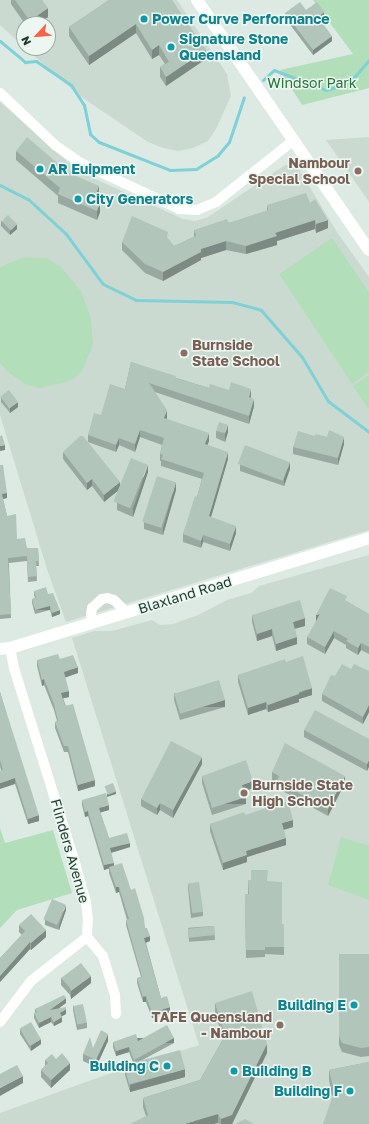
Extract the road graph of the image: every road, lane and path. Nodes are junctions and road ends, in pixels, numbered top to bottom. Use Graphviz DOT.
graph roads {
  1 [pos="197,0"];
  2 [pos="0,93"];
  3 [pos="294,140"];
  4 [pos="369,250"];
  5 [pos="369,538"];
  6 [pos="123,614"];
  7 [pos="93,622"];
  8 [pos="5,649"];
  9 [pos="87,937"];
  10 [pos="116,1014"];
  11 [pos="0,1022"];
  1 -- 3 [label="street"];
  2 -- 3 [label="street"];
  3 -- 4 [label="street"];
  5 -- 6 [label="street, Blaxland Road"];
  6 -- 7 [label="street, Blaxland Road"];
  6 -- 7 [label="street"];
  7 -- 8 [label="street, Blaxland Road"];
  8 -- 9 [label="street, Flinders Avenue"];
  9 -- 10 [label="street"];
  9 -- 11 [label="street"];
}
